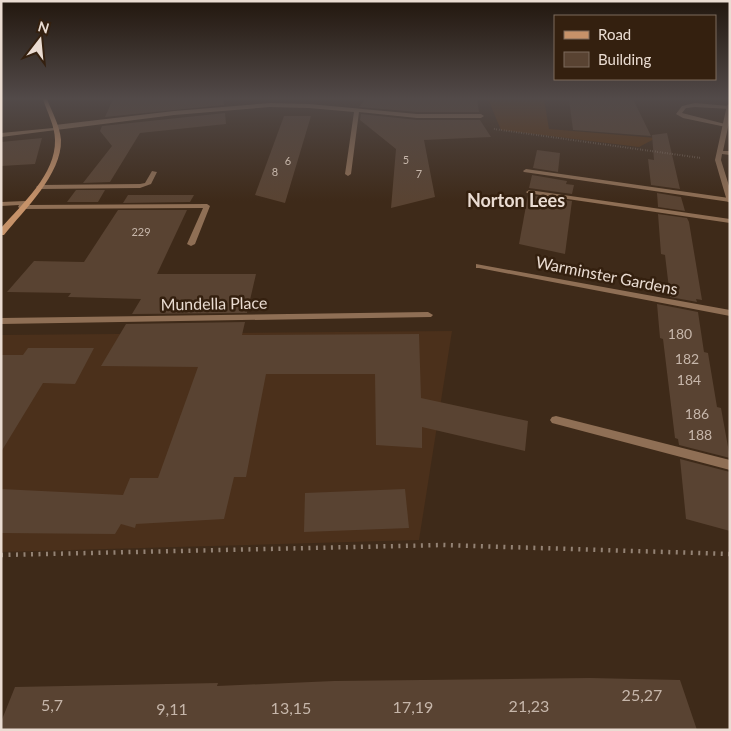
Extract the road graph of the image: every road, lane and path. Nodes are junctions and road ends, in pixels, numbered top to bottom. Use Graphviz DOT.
graph roads {
  1 [pos="16,133"];
  2 [pos="57,133"];
  3 [pos="354,133"];
  4 [pos="524,133"];
  5 [pos="724,133"];
  6 [pos="1,135"];
  7 [pos="718,152"];
  8 [pos="730,153"];
  9 [pos="718,160"];
  10 [pos="526,171"];
  11 [pos="154,172"];
  12 [pos="348,174"];
  13 [pos="39,187"];
  14 [pos="529,192"];
  15 [pos="730,200"];
  16 [pos="1,204"];
  17 [pos="23,205"];
  18 [pos="730,221"];
  19 [pos="1,232"];
  20 [pos="191,244"];
  21 [pos="479,266"];
  22 [pos="730,313"];
  23 [pos="428,315"];
  24 [pos="1,321"];
  25 [pos="556,420"];
  26 [pos="730,465"];
  27 [pos="730,554"];
  28 [pos="1,555"];
  1 -- 6 [label="street"];
  2 -- 13 [label="street"];
  3 -- 12 [label="street"];
  4 -- 9 [label="path"];
  5 -- 7 [label="street"];
  7 -- 8 [label="street"];
  7 -- 9 [label="street"];
  9 -- 15 [label="street"];
  10 -- 15 [label="street"];
  11 -- 13 [label="street"];
  13 -- 17 [label="street"];
  14 -- 18 [label="street"];
  16 -- 17 [label="street"];
  17 -- 19 [label="street"];
  17 -- 20 [label="street"];
  21 -- 22 [label="street, Warminster Gardens"];
  23 -- 24 [label="street, Mundella Place"];
  25 -- 26 [label="street"];
  27 -- 28 [label="path"];
}
